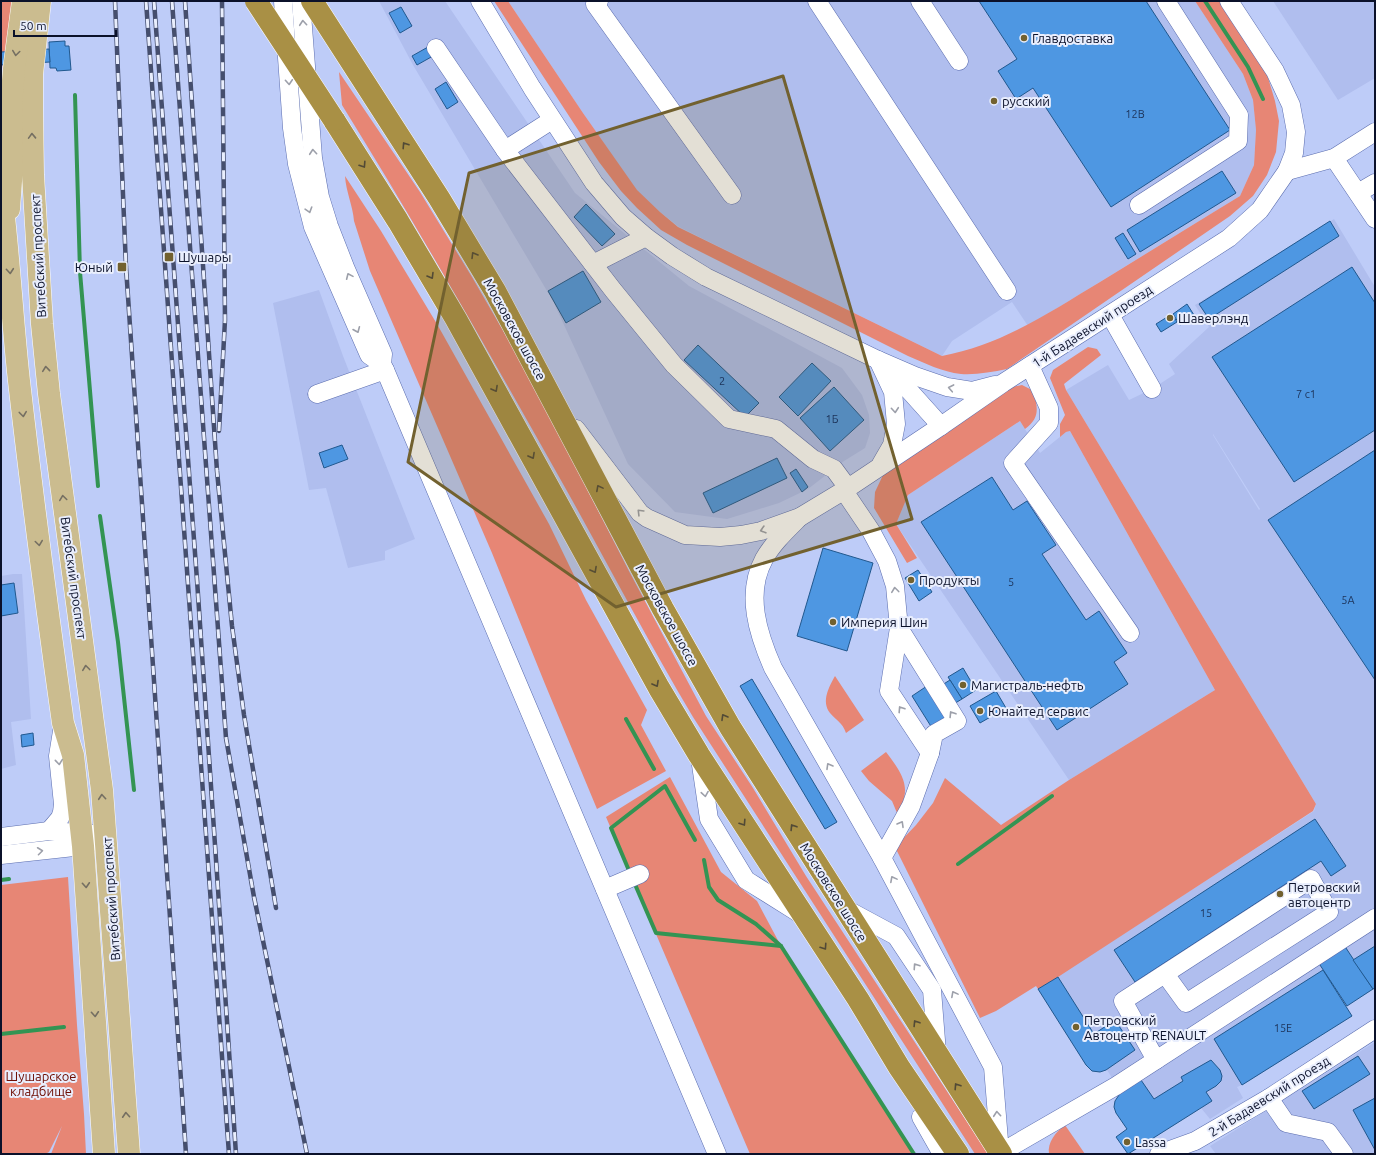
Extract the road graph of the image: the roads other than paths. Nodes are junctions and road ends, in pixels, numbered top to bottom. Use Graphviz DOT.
graph roads {
  1 [pos="23,1"];
  2 [pos="40,1"];
  3 [pos="256,1"];
  4 [pos="283,1"];
  5 [pos="301,1"];
  6 [pos="312,1"];
  7 [pos="599,1"];
  8 [pos="817,1"];
  9 [pos="920,1"];
  10 [pos="1166,1"];
  11 [pos="1229,1"];
  12 [pos="479,2"];
  13 [pos="436,48"];
  14 [pos="959,61"];
  15 [pos="552,120"];
  16 [pos="1375,132"];
  17 [pos="505,150"];
  18 [pos="1334,158"];
  19 [pos="1287,171"];
  20 [pos="1375,183"];
  21 [pos="1,191"];
  22 [pos="1358,193"];
  23 [pos="732,195"];
  24 [pos="1139,205"];
  25 [pos="1375,219"];
  26 [pos="7,232"];
  27 [pos="646,237"];
  28 [pos="593,264"];
  29 [pos="1007,291"];
  30 [pos="1110,315"];
  31 [pos="878,360"];
  32 [pos="1030,366"];
  33 [pos="384,367"];
  34 [pos="1003,383"];
  35 [pos="1152,389"];
  36 [pos="317,394"];
  37 [pos="554,400"];
  38 [pos="941,426"];
  39 [pos="878,468"];
  40 [pos="846,489"];
  41 [pos="800,517"];
  42 [pos="899,628"];
  43 [pos="1130,633"];
  44 [pos="63,723"];
  45 [pos="930,753"];
  46 [pos="699,755"];
  47 [pos="49,831"];
  48 [pos="106,836"];
  49 [pos="1,837"];
  50 [pos="83,839"];
  51 [pos="1,855"];
  52 [pos="882,858"];
  53 [pos="640,874"];
  54 [pos="605,889"];
  55 [pos="844,908"];
  56 [pos="802,915"];
  57 [pos="1375,918"];
  58 [pos="1165,974"];
  59 [pos="1375,1029"];
  60 [pos="937,1056"];
  61 [pos="1156,1060"];
  62 [pos="899,1066"];
  63 [pos="1269,1098"];
  64 [pos="1199,1148"];
  65 [pos="104,1154"];
  66 [pos="129,1154"];
  67 [pos="717,1154"];
  68 [pos="942,1154"];
  69 [pos="958,1154"];
  70 [pos="1000,1154"];
  71 [pos="1159,1154"];
  72 [pos="1344,1154"];
  1 -- 26 [label="main road, one-way"];
  48 -- 2 [label="main road, Витебский проспект, one-way"];
  3 -- 46 [label="highway, one-way, bridge"];
  4 -- 33 [label="street, one-way"];
  33 -- 5 [label="street, one-way"];
  37 -- 6 [label="highway, Московское шоссе, one-way"];
  7 -- 23 [label="street"];
  8 -- 29 [label="street"];
  9 -- 14 [label="street"];
  10 -- 24 [label="street"];
  11 -- 19 [label="street, 1-й Бадаевский проезд"];
  12 -- 15 [label="street"];
  13 -- 17 [label="street"];
  15 -- 17 [label="street"];
  15 -- 27 [label="street"];
  16 -- 18 [label="street"];
  17 -- 28 [label="street"];
  18 -- 19 [label="street"];
  18 -- 22 [label="street"];
  19 -- 30 [label="street, 1-й Бадаевский проезд"];
  20 -- 22 [label="street"];
  21 -- 26 [label="main road, Витебский проспект"];
  22 -- 25 [label="street"];
  26 -- 44 [label="main road, Витебский проспект, one-way"];
  27 -- 28 [label="street"];
  27 -- 31 [label="street"];
  28 -- 40 [label="street"];
  30 -- 32 [label="street, 1-й Бадаевский проезд"];
  30 -- 35 [label="street"];
  34 -- 31 [label="street, one-way"];
  31 -- 38 [label="street"];
  31 -- 39 [label="street, one-way"];
  32 -- 34 [label="street, 1-й Бадаевский проезд"];
  32 -- 43 [label="street"];
  33 -- 36 [label="street"];
  33 -- 54 [label="street"];
  34 -- 38 [label="street, 1-й Бадаевский проезд"];
  41 -- 37 [label="street, one-way"];
  55 -- 37 [label="highway, Московское шоссе, one-way"];
  38 -- 39 [label="street, 1-й Бадаевский проезд"];
  39 -- 40 [label="street, 1-й Бадаевский проезд"];
  40 -- 41 [label="street, 1-й Бадаевский проезд"];
  42 -- 40 [label="street, one-way"];
  52 -- 41 [label="street, one-way"];
  45 -- 42 [label="street, one-way"];
  45 -- 42 [label="street, one-way"];
  44 -- 47 [label="street, one-way"];
  44 -- 50 [label="main road, Витебский проспект"];
  52 -- 45 [label="street, one-way"];
  46 -- 56 [label="highway, one-way"];
  46 -- 56 [label="street, one-way"];
  47 -- 49 [label="street"];
  47 -- 50 [label="street"];
  48 -- 50 [label="street"];
  66 -- 48 [label="main road, Витебский проспект, one-way"];
  51 -- 50 [label="street, one-way"];
  50 -- 65 [label="main road, Витебский проспект, one-way"];
  70 -- 52 [label="street, one-way"];
  53 -- 54 [label="street"];
  54 -- 67 [label="street"];
  60 -- 55 [label="highway, Московское шоссе, one-way"];
  60 -- 55 [label="street, one-way"];
  56 -- 62 [label="highway, one-way"];
  57 -- 61 [label="street"];
  58 -- 58 [label="street"];
  58 -- 61 [label="street"];
  59 -- 63 [label="street, 2-й Бадаевский проезд"];
  70 -- 60 [label="highway, Московское шоссе, one-way"];
  61 -- 70 [label="street"];
  62 -- 68 [label="street"];
  62 -- 69 [label="highway"];
  63 -- 64 [label="street, 2-й Бадаевский проезд"];
  63 -- 72 [label="street"];
  64 -- 71 [label="street, 2-й Бадаевский проезд"];
}
